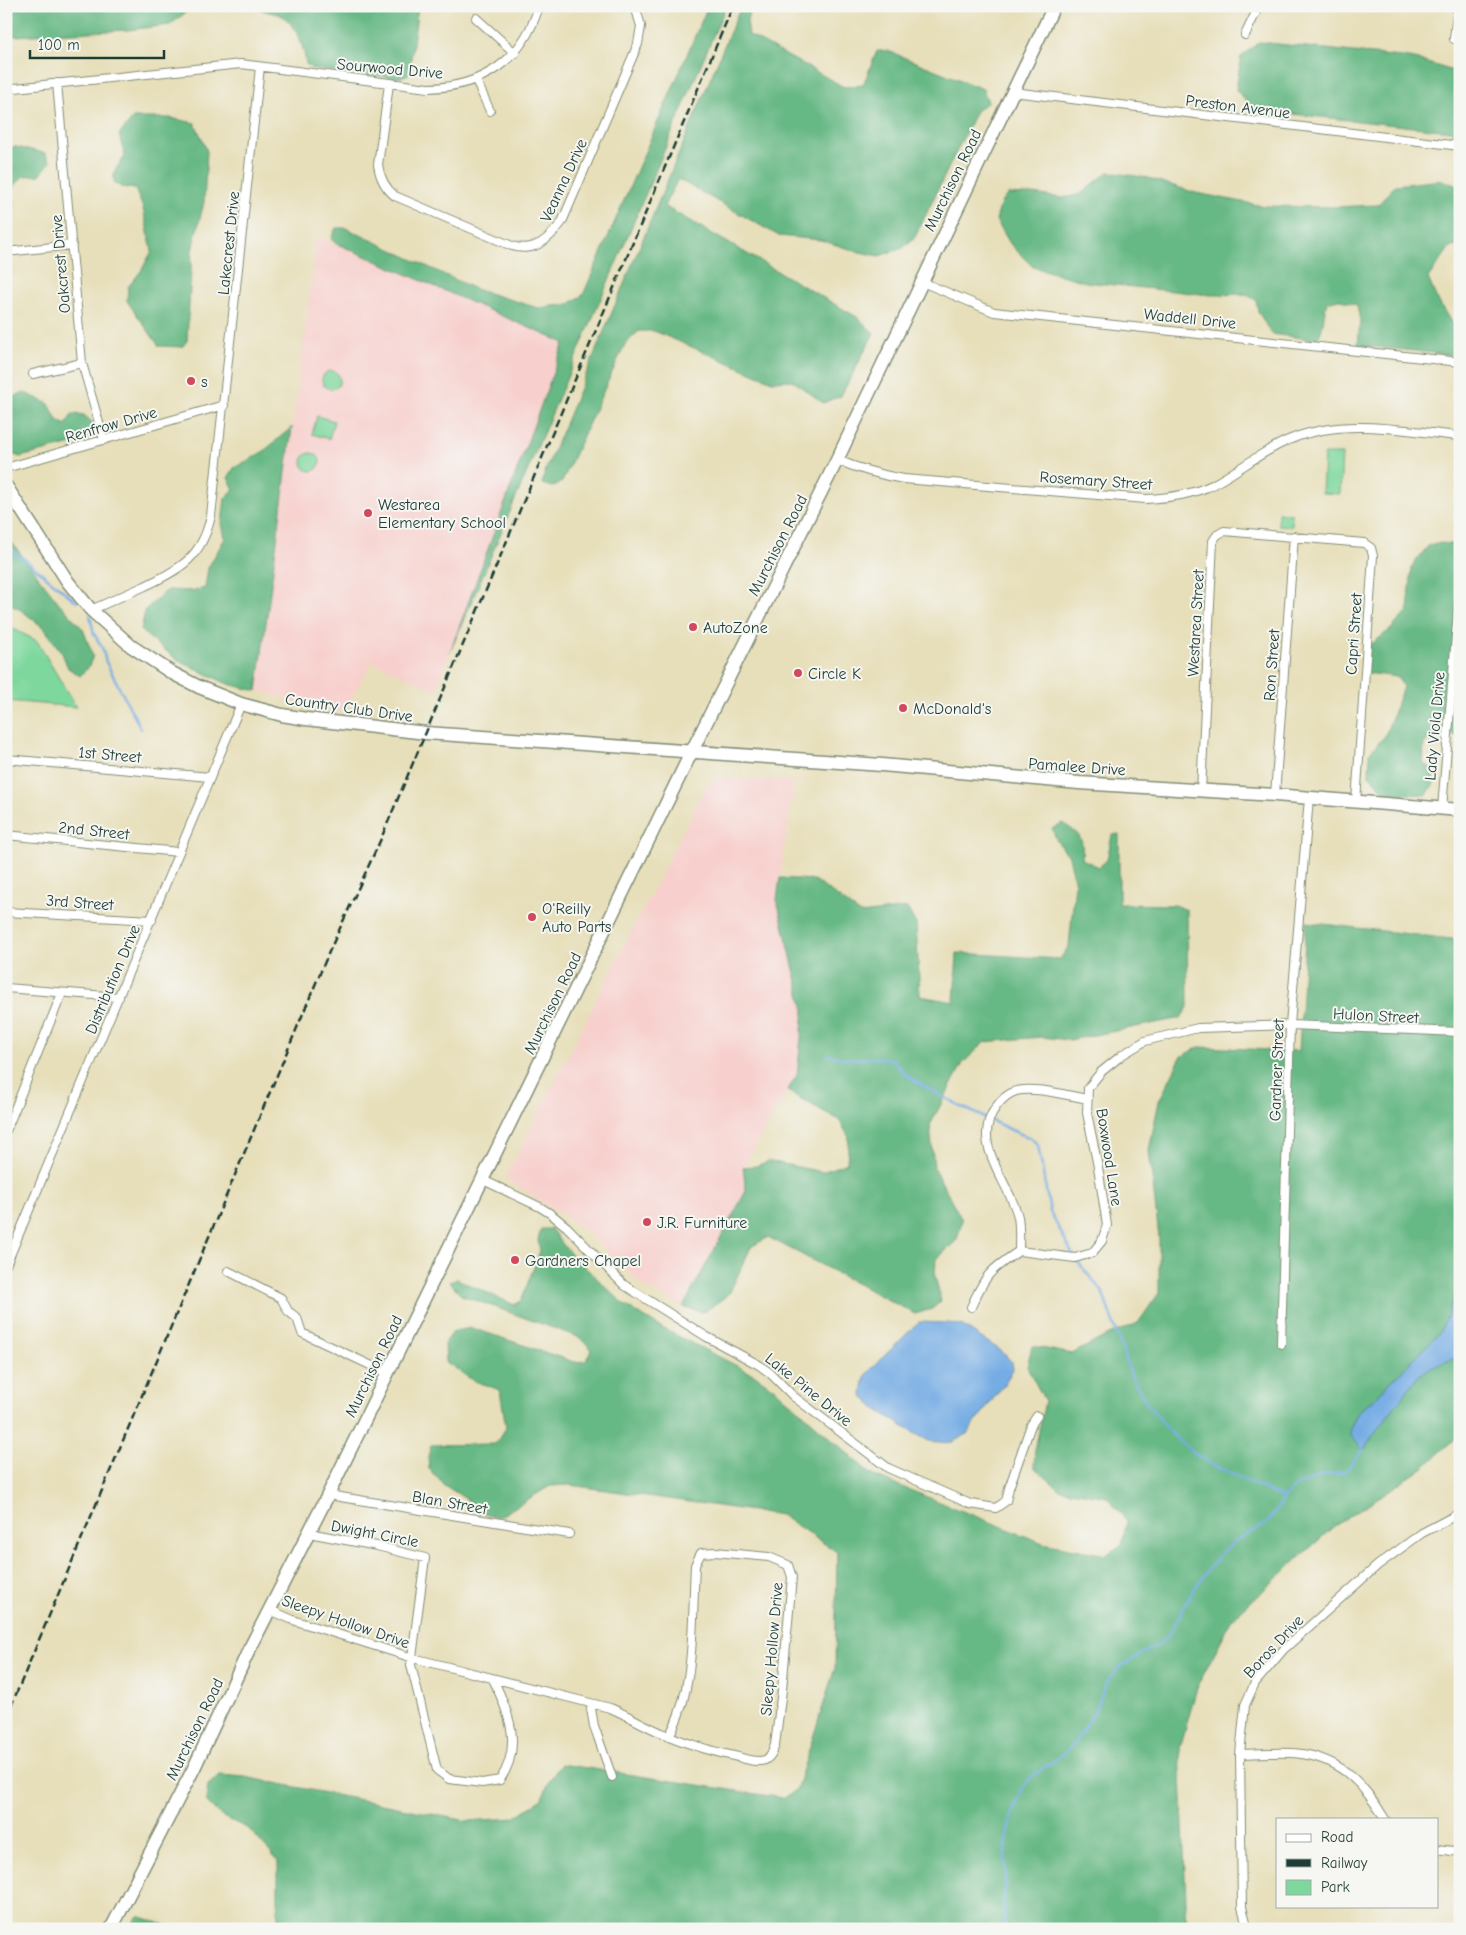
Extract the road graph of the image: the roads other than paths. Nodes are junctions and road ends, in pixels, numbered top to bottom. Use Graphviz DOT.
graph roads {
  1 [pos="539,6"];
  2 [pos="635,6"];
  3 [pos="1054,6"];
  4 [pos="1259,6"];
  5 [pos="1458,6"];
  6 [pos="476,18"];
  7 [pos="1245,35"];
  8 [pos="1454,39"];
  9 [pos="514,53"];
  10 [pos="260,67"];
  11 [pos="476,80"];
  12 [pos="57,83"];
  13 [pos="389,84"];
  14 [pos="6,89"];
  15 [pos="1013,92"];
  16 [pos="490,111"];
  17 [pos="1460,146"];
  18 [pos="72,245"];
  19 [pos="6,252"];
  20 [pos="922,282"];
  21 [pos="1460,362"];
  22 [pos="82,363"];
  23 [pos="33,374"];
  24 [pos="224,405"];
  25 [pos="1460,436"];
  26 [pos="104,440"];
  27 [pos="837,460"];
  28 [pos="6,468"];
  29 [pos="6,486"];
  30 [pos="1294,536"];
  31 [pos="1460,586"];
  32 [pos="92,610"];
  33 [pos="241,704"];
  34 [pos="691,753"];
  35 [pos="6,759"];
  36 [pos="210,777"];
  37 [pos="1201,792"];
  38 [pos="1275,795"];
  39 [pos="1309,798"];
  40 [pos="1356,802"];
  41 [pos="1442,809"];
  42 [pos="1460,810"];
  43 [pos="6,834"];
  44 [pos="178,852"];
  45 [pos="6,912"];
  46 [pos="152,920"];
  47 [pos="6,988"];
  48 [pos="62,994"];
  49 [pos="119,997"];
  50 [pos="1290,1025"];
  51 [pos="1460,1032"];
  52 [pos="1088,1099"];
  53 [pos="6,1131"];
  54 [pos="482,1180"];
  55 [pos="1019,1251"];
  56 [pos="6,1265"];
  57 [pos="228,1270"];
  58 [pos="971,1307"];
  59 [pos="1281,1344"];
  60 [pos="387,1373"];
  61 [pos="1037,1416"];
  62 [pos="328,1495"];
  63 [pos="1460,1513"];
  64 [pos="309,1533"];
  65 [pos="569,1534"];
  66 [pos="270,1610"];
  67 [pos="413,1658"];
  68 [pos="493,1680"];
  69 [pos="590,1703"];
  70 [pos="668,1736"];
  71 [pos="1240,1754"];
  72 [pos="612,1777"];
  73 [pos="1384,1818"];
  74 [pos="1438,1849"];
  75 [pos="1460,1852"];
  76 [pos="111,1929"];
  77 [pos="1248,1929"];
  1 -- 9 [label="street, Sourwood Drive"];
  2 -- 13 [label="street, Veanna Drive"];
  3 -- 15 [label="main road, Murchison Road"];
  4 -- 7 [label="street"];
  5 -- 8 [label="street"];
  6 -- 9 [label="street"];
  9 -- 11 [label="street, Sourwood Drive"];
  10 -- 12 [label="street"];
  10 -- 13 [label="street, Sourwood Drive"];
  10 -- 24 [label="street, Lakecrest Drive"];
  11 -- 13 [label="street, Sourwood Drive"];
  11 -- 16 [label="street"];
  12 -- 14 [label="street"];
  12 -- 18 [label="street, Oakcrest Drive"];
  15 -- 17 [label="street, Preston Avenue"];
  15 -- 20 [label="main road, Murchison Road"];
  18 -- 19 [label="street"];
  18 -- 22 [label="street, Oakcrest Drive"];
  20 -- 21 [label="street, Waddell Drive"];
  20 -- 27 [label="main road, Murchison Road"];
  22 -- 23 [label="street"];
  22 -- 26 [label="street, Oakcrest Drive"];
  24 -- 26 [label="street, Renfrow Drive"];
  24 -- 32 [label="street, Lakecrest Drive"];
  25 -- 27 [label="street, Rosemary Street"];
  26 -- 28 [label="street, Renfrow Drive"];
  27 -- 34 [label="main road, Murchison Road"];
  29 -- 32 [label="main road, Country Club Drive"];
  30 -- 37 [label="street, Westarea Street"];
  30 -- 38 [label="street, Ron Street"];
  30 -- 40 [label="street, Capri Street"];
  31 -- 41 [label="street, Lady Viola Drive"];
  32 -- 33 [label="main road, Country Club Drive"];
  33 -- 34 [label="main road, Country Club Drive"];
  33 -- 36 [label="street, Distribution Drive"];
  34 -- 37 [label="main road, Pamalee Drive"];
  34 -- 54 [label="main road, Murchison Road"];
  35 -- 36 [label="street, 1st Street"];
  36 -- 44 [label="street, Distribution Drive"];
  37 -- 38 [label="main road, Pamalee Drive"];
  38 -- 39 [label="main road, Pamalee Drive"];
  39 -- 40 [label="main road, Pamalee Drive"];
  39 -- 50 [label="street, Gardner Street"];
  40 -- 41 [label="main road, Pamalee Drive"];
  41 -- 42 [label="main road, Pamalee Drive"];
  43 -- 44 [label="street, 2nd Street"];
  44 -- 46 [label="street, Distribution Drive"];
  45 -- 46 [label="street, 3rd Street"];
  46 -- 49 [label="street, Distribution Drive"];
  47 -- 48 [label="street"];
  48 -- 49 [label="street"];
  48 -- 53 [label="street"];
  49 -- 56 [label="street, Distribution Drive"];
  50 -- 51 [label="street, Hulon Street"];
  50 -- 52 [label="street, Boxwood Lane"];
  50 -- 59 [label="street, Gardner Street"];
  52 -- 55 [label="street, Boxwood Lane"];
  52 -- 55 [label="street"];
  54 -- 60 [label="main road, Murchison Road"];
  54 -- 61 [label="street, Lake Pine Drive"];
  55 -- 58 [label="street"];
  57 -- 60 [label="street"];
  60 -- 62 [label="main road, Murchison Road"];
  62 -- 64 [label="main road, Murchison Road"];
  62 -- 65 [label="street, Blan Street"];
  63 -- 71 [label="street, Boros Drive"];
  64 -- 66 [label="main road, Murchison Road"];
  64 -- 67 [label="street, Dwight Circle"];
  66 -- 67 [label="street, Sleepy Hollow Drive"];
  66 -- 76 [label="main road, Murchison Road"];
  67 -- 68 [label="street, Sleepy Hollow Drive"];
  67 -- 68 [label="street, Sleepy Hollow Drive"];
  68 -- 69 [label="street, Sleepy Hollow Drive"];
  69 -- 70 [label="street, Sleepy Hollow Drive"];
  69 -- 72 [label="street"];
  70 -- 70 [label="street, Sleepy Hollow Drive"];
  71 -- 73 [label="street"];
  71 -- 77 [label="street, Boros Drive"];
  74 -- 75 [label="street"];
}
